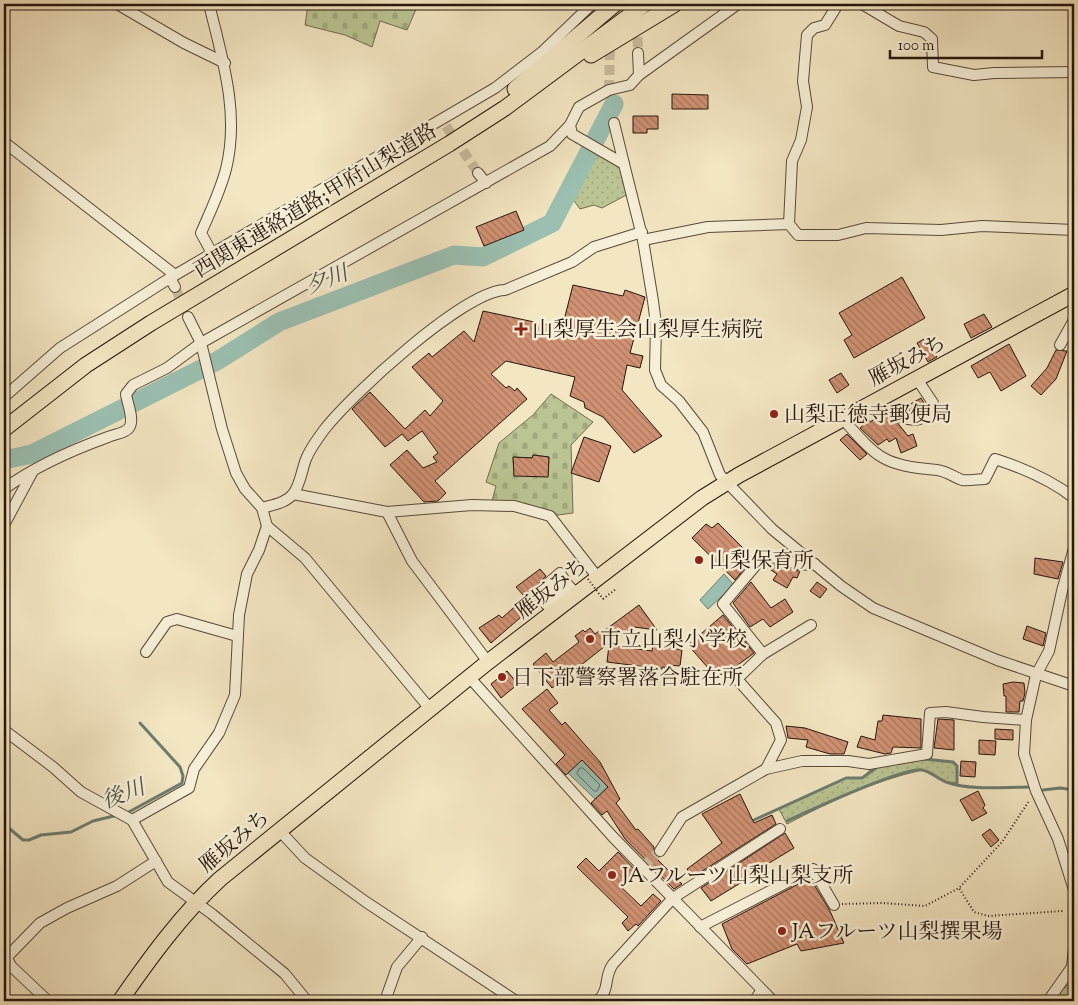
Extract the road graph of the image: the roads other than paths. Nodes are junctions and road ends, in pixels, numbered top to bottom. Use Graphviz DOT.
graph roads {
  1 [pos="117,4"];
  2 [pos="210,4"];
  3 [pos="592,4"];
  4 [pos="615,4"];
  5 [pos="645,4"];
  6 [pos="675,4"];
  7 [pos="738,4"];
  8 [pos="838,4"];
  9 [pos="862,4"];
  10 [pos="638,53"];
  11 [pos="225,63"];
  12 [pos="1074,72"];
  13 [pos="639,75"];
  14 [pos="505,108"];
  15 [pos="614,123"];
  16 [pos="570,125"];
  17 [pos="4,142"];
  18 [pos="624,164"];
  19 [pos="478,173"];
  20 [pos="486,183"];
  21 [pos="354,201"];
  22 [pos="789,224"];
  23 [pos="1074,230"];
  24 [pos="642,236"];
  25 [pos="212,255"];
  26 [pos="173,280"];
  27 [pos="1074,294"];
  28 [pos="188,317"];
  29 [pos="1074,320"];
  30 [pos="201,343"];
  31 [pos="1060,345"];
  32 [pos="917,379"];
  33 [pos="4,397"];
  34 [pos="901,416"];
  35 [pos="844,418"];
  36 [pos="4,429"];
  37 [pos="33,471"];
  38 [pos="727,483"];
  39 [pos="4,489"];
  40 [pos="293,494"];
  41 [pos="1074,498"];
  42 [pos="262,508"];
  43 [pos="387,512"];
  44 [pos="4,525"];
  45 [pos="267,526"];
  46 [pos="1074,548"];
  47 [pos="815,564"];
  48 [pos="593,579"];
  49 [pos="571,588"];
  50 [pos="547,605"];
  51 [pos="811,626"];
  52 [pos="237,636"];
  53 [pos="146,652"];
  54 [pos="763,654"];
  55 [pos="488,662"];
  56 [pos="1036,675"];
  57 [pos="470,678"];
  58 [pos="1074,686"];
  59 [pos="431,710"];
  60 [pos="1026,720"];
  61 [pos="4,730"];
  62 [pos="766,769"];
  63 [pos="132,820"];
  64 [pos="780,829"];
  65 [pos="279,830"];
  66 [pos="660,851"];
  67 [pos="156,861"];
  68 [pos="1074,890"];
  69 [pos="673,898"];
  70 [pos="196,901"];
  71 [pos="834,905"];
  72 [pos="1071,909"];
  73 [pos="1074,925"];
  74 [pos="700,927"];
  75 [pos="422,937"];
  76 [pos="1074,949"];
  77 [pos="5,954"];
  78 [pos="762,990"];
  79 [pos="48,1001"];
  80 [pos="120,1001"];
  81 [pos="307,1001"];
  82 [pos="385,1001"];
  83 [pos="516,1001"];
  84 [pos="598,1001"];
  85 [pos="754,1001"];
  86 [pos="773,1001"];
  87 [pos="1048,1001"];
  1 -- 11 [label="street"];
  2 -- 11 [label="street"];
  3 -- 25 [label="street"];
  4 -- 21 [label="highway"];
  5 -- 14 [label="highway, 西関東連絡道路;甲府山梨道路"];
  6 -- 14 [label="highway"];
  7 -- 13 [label="street"];
  8 -- 22 [label="street"];
  9 -- 12 [label="street"];
  10 -- 13 [label="street"];
  11 -- 25 [label="street"];
  13 -- 16 [label="street"];
  14 -- 21 [label="highway, 西関東連絡道路;甲府山梨道路"];
  15 -- 18 [label="street"];
  16 -- 18 [label="street"];
  16 -- 20 [label="street"];
  17 -- 26 [label="street"];
  18 -- 24 [label="street"];
  19 -- 20 [label="street"];
  20 -- 30 [label="street"];
  21 -- 36 [label="highway, 西関東連絡道路;甲府山梨道路"];
  22 -- 23 [label="street"];
  22 -- 24 [label="street"];
  24 -- 38 [label="street"];
  24 -- 40 [label="street"];
  25 -- 26 [label="street"];
  26 -- 33 [label="street"];
  27 -- 32 [label="highway, 雁坂みち"];
  28 -- 30 [label="street"];
  29 -- 31 [label="street"];
  30 -- 37 [label="street"];
  30 -- 42 [label="street"];
  32 -- 34 [label="street"];
  32 -- 35 [label="highway, 雁坂みち"];
  35 -- 38 [label="highway, 雁坂みち"];
  35 -- 41 [label="street"];
  37 -- 39 [label="street"];
  37 -- 44 [label="street"];
  38 -- 47 [label="street"];
  38 -- 48 [label="highway, 雁坂みち"];
  40 -- 42 [label="street"];
  40 -- 43 [label="street"];
  42 -- 45 [label="street"];
  43 -- 48 [label="street"];
  43 -- 55 [label="street"];
  45 -- 52 [label="street"];
  45 -- 59 [label="street"];
  46 -- 56 [label="street"];
  47 -- 54 [label="street"];
  47 -- 56 [label="street"];
  48 -- 49 [label="highway, 雁坂みち"];
  49 -- 50 [label="highway, 雁坂みち"];
  49 -- 50 [label="street"];
  50 -- 55 [label="highway, 雁坂みち"];
  51 -- 54 [label="street"];
  52 -- 53 [label="street"];
  52 -- 63 [label="street"];
  54 -- 62 [label="street"];
  55 -- 57 [label="highway, 雁坂みち"];
  56 -- 58 [label="street"];
  56 -- 60 [label="street"];
  57 -- 59 [label="highway, 雁坂みち"];
  57 -- 69 [label="street"];
  59 -- 65 [label="highway, 雁坂みち"];
  60 -- 62 [label="street"];
  60 -- 68 [label="street"];
  61 -- 63 [label="street"];
  62 -- 66 [label="street"];
  63 -- 67 [label="street"];
  64 -- 69 [label="street"];
  65 -- 70 [label="highway, 雁坂みち"];
  65 -- 75 [label="street"];
  67 -- 70 [label="street"];
  67 -- 77 [label="street"];
  69 -- 74 [label="street"];
  69 -- 84 [label="street"];
  70 -- 80 [label="highway, 雁坂みち"];
  70 -- 81 [label="street"];
  71 -- 74 [label="street"];
  72 -- 73 [label="street"];
  74 -- 78 [label="street"];
  75 -- 82 [label="street"];
  75 -- 83 [label="street"];
  76 -- 87 [label="street"];
  77 -- 79 [label="street"];
  78 -- 85 [label="street"];
  78 -- 86 [label="street"];
}
